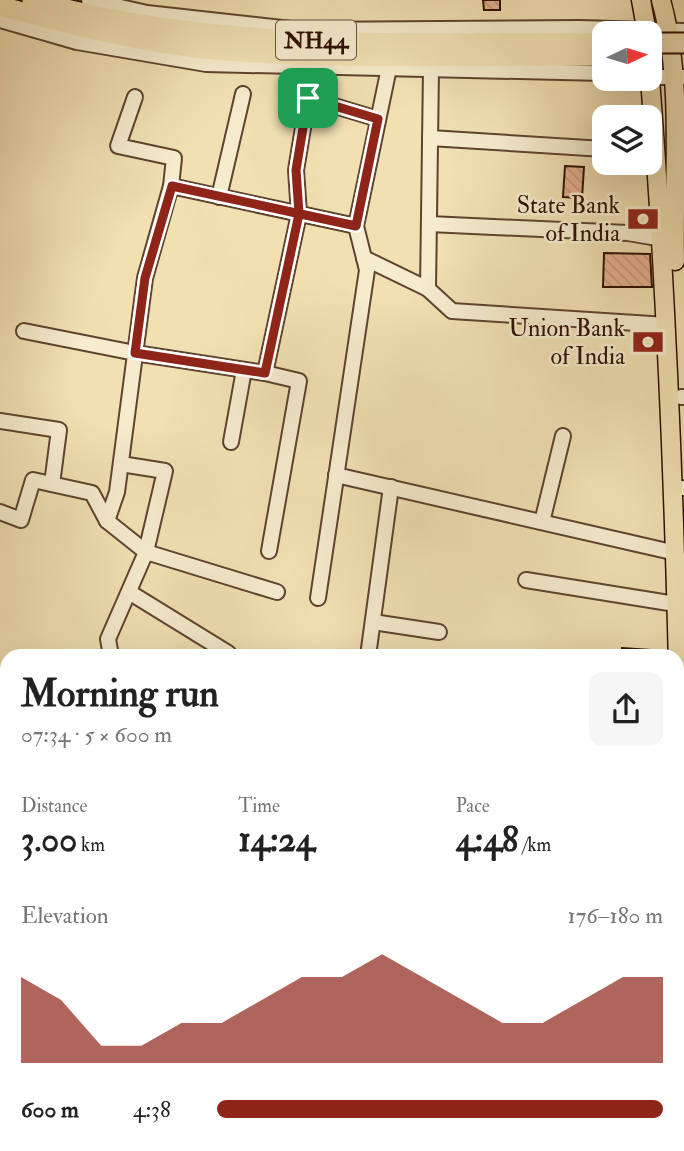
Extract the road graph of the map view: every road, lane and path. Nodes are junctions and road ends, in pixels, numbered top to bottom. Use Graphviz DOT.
graph roads {
  1 [pos="32,0"];
  2 [pos="89,0"];
  3 [pos="641,0"];
  4 [pos="661,0"];
  5 [pos="109,2"];
  6 [pos="0,6"];
  7 [pos="0,20"];
  8 [pos="645,21"];
  9 [pos="592,34"];
  10 [pos="679,35"];
  11 [pos="592,43"];
  12 [pos="592,56"];
  13 [pos="662,56"];
  14 [pos="684,57"];
  15 [pos="389,68"];
  16 [pos="431,70"];
  17 [pos="592,73"];
  18 [pos="679,77"];
  19 [pos="243,94"];
  20 [pos="679,96"];
  21 [pos="135,97"];
  22 [pos="378,119"];
  23 [pos="430,138"];
  24 [pos="592,148"];
  25 [pos="655,175"];
  26 [pos="172,186"];
  27 [pos="219,197"];
  28 [pos="679,210"];
  29 [pos="299,214"];
  30 [pos="429,224"];
  31 [pos="356,226"];
  32 [pos="663,239"];
  33 [pos="364,258"];
  34 [pos="428,289"];
  35 [pos="667,325"];
  36 [pos="24,331"];
  37 [pos="135,353"];
  38 [pos="244,370"];
  39 [pos="265,373"];
  40 [pos="683,397"];
  41 [pos="0,421"];
  42 [pos="563,436"];
  43 [pos="231,442"];
  44 [pos="121,464"];
  45 [pos="336,475"];
  46 [pos="52,484"];
  47 [pos="391,487"];
  48 [pos="684,488"];
  49 [pos="684,506"];
  50 [pos="0,512"];
  51 [pos="107,521"];
  52 [pos="542,522"];
  53 [pos="269,551"];
  54 [pos="146,552"];
  55 [pos="676,553"];
  56 [pos="526,580"];
  57 [pos="129,592"];
  58 [pos="276,592"];
  59 [pos="318,598"];
  60 [pos="669,603"];
  61 [pos="373,622"];
  62 [pos="439,632"];
  63 [pos="110,649"];
  64 [pos="222,649"];
  65 [pos="369,649"];
  66 [pos="670,649"];
  67 [pos="677,649"];
  1 -- 11 [label="highway, NH44"];
  2 -- 5 [label="street"];
  3 -- 8 [label="main road"];
  4 -- 10 [label="main road"];
  5 -- 9 [label="street"];
  6 -- 12 [label="highway, NH44"];
  7 -- 15 [label="street"];
  10 -- 18 [label="main road"];
  13 -- 14 [label="highway"];
  15 -- 16 [label="street"];
  15 -- 22 [label="street"];
  16 -- 17 [label="street"];
  16 -- 23 [label="street"];
  18 -- 20 [label="main road"];
  19 -- 27 [label="street"];
  20 -- 28 [label="main road"];
  21 -- 26 [label="street"];
  22 -- 29 [label="street"];
  22 -- 31 [label="street"];
  23 -- 24 [label="street"];
  23 -- 30 [label="street"];
  25 -- 32 [label="main road"];
  26 -- 27 [label="street"];
  26 -- 37 [label="street"];
  27 -- 29 [label="street"];
  28 -- 40 [label="main road"];
  29 -- 31 [label="street"];
  29 -- 39 [label="street"];
  30 -- 32 [label="street"];
  30 -- 34 [label="street"];
  31 -- 33 [label="street"];
  32 -- 35 [label="main road"];
  33 -- 34 [label="street"];
  33 -- 45 [label="street"];
  34 -- 35 [label="street"];
  35 -- 55 [label="main road"];
  36 -- 37 [label="street"];
  37 -- 38 [label="street"];
  37 -- 44 [label="street"];
  38 -- 39 [label="street"];
  38 -- 43 [label="street"];
  39 -- 53 [label="street"];
  40 -- 48 [label="main road"];
  41 -- 46 [label="street"];
  42 -- 52 [label="street"];
  44 -- 51 [label="street"];
  44 -- 54 [label="street"];
  45 -- 47 [label="street"];
  45 -- 59 [label="street"];
  46 -- 50 [label="street"];
  46 -- 51 [label="street"];
  47 -- 52 [label="street"];
  47 -- 61 [label="street"];
  48 -- 49 [label="main road"];
  51 -- 54 [label="street"];
  52 -- 55 [label="street"];
  54 -- 57 [label="street"];
  54 -- 58 [label="street"];
  55 -- 60 [label="main road"];
  55 -- 67 [label="main road"];
  56 -- 60 [label="street"];
  57 -- 63 [label="street"];
  57 -- 64 [label="street"];
  60 -- 66 [label="main road"];
  61 -- 62 [label="street"];
  61 -- 65 [label="street"];
}
